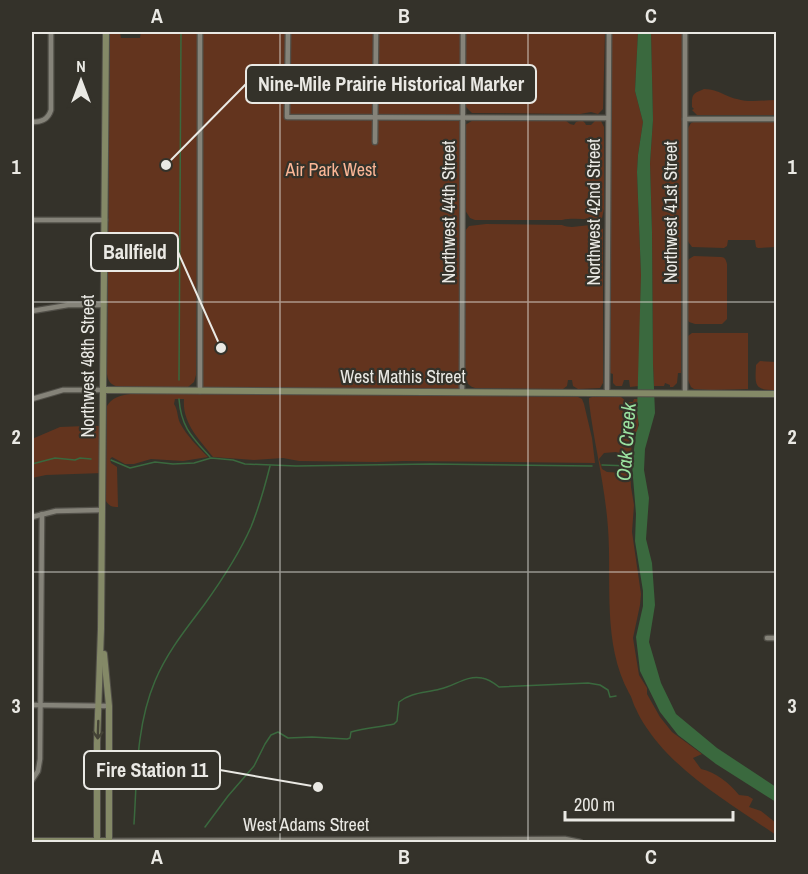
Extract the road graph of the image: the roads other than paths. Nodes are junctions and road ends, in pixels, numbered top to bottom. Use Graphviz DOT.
graph roads {
  1 [pos="51,32"];
  2 [pos="106,32"];
  3 [pos="200,32"];
  4 [pos="288,32"];
  5 [pos="376,32"];
  6 [pos="463,32"];
  7 [pos="609,32"];
  8 [pos="685,32"];
  9 [pos="375,117"];
  10 [pos="462,117"];
  11 [pos="608,118"];
  12 [pos="685,118"];
  13 [pos="777,119"];
  14 [pos="32,122"];
  15 [pos="375,142"];
  16 [pos="32,220"];
  17 [pos="105,220"];
  18 [pos="104,305"];
  19 [pos="32,311"];
  20 [pos="103,390"];
  21 [pos="200,391"];
  22 [pos="462,392"];
  23 [pos="607,393"];
  24 [pos="685,393"];
  25 [pos="777,394"];
  26 [pos="32,399"];
  27 [pos="102,510"];
  28 [pos="42,514"];
  29 [pos="32,517"];
  30 [pos="101,629"];
  31 [pos="767,638"];
  32 [pos="777,638"];
  33 [pos="32,705"];
  34 [pos="40,705"];
  35 [pos="99,705"];
  36 [pos="109,706"];
  37 [pos="32,780"];
  38 [pos="32,841"];
  39 [pos="97,842"];
  40 [pos="109,842"];
  41 [pos="580,843"];
  1 -- 14 [label="street"];
  2 -- 17 [label="main road, Northwest 48th Street"];
  3 -- 21 [label="street"];
  4 -- 9 [label="street"];
  5 -- 9 [label="street"];
  6 -- 10 [label="street, Northwest 44th Street"];
  7 -- 11 [label="street, Northwest 42nd Street"];
  8 -- 12 [label="street, Northwest 41st Street"];
  9 -- 10 [label="street"];
  9 -- 15 [label="street"];
  10 -- 11 [label="street"];
  10 -- 22 [label="street, Northwest 44th Street"];
  11 -- 23 [label="street, Northwest 42nd Street"];
  12 -- 13 [label="street"];
  12 -- 24 [label="street, Northwest 41st Street"];
  16 -- 17 [label="street"];
  17 -- 18 [label="main road, Northwest 48th Street"];
  18 -- 19 [label="street"];
  18 -- 20 [label="main road, Northwest 48th Street"];
  20 -- 21 [label="main road, West Mathis Street"];
  20 -- 26 [label="street, West Mathis Street"];
  20 -- 27 [label="main road, Northwest 48th Street"];
  21 -- 22 [label="main road, West Mathis Street"];
  22 -- 23 [label="main road, West Mathis Street"];
  23 -- 24 [label="main road, West Mathis Street"];
  24 -- 25 [label="main road, West Mathis Street"];
  27 -- 28 [label="street"];
  27 -- 30 [label="main road, Northwest 48th Street"];
  28 -- 29 [label="street"];
  28 -- 34 [label="street"];
  30 -- 35 [label="main road, Northwest 48th Street"];
  30 -- 36 [label="main road, Northwest 48th Street"];
  31 -- 32 [label="street"];
  33 -- 34 [label="street"];
  34 -- 35 [label="street"];
  34 -- 37 [label="street"];
  35 -- 36 [label="street"];
  35 -- 39 [label="main road, Northwest 48th Street, one-way"];
  36 -- 40 [label="main road, Northwest 48th Street"];
  38 -- 39 [label="main road, West Adams Street"];
  39 -- 40 [label="main road, West Adams Street"];
  40 -- 41 [label="street, West Adams Street"];
}
